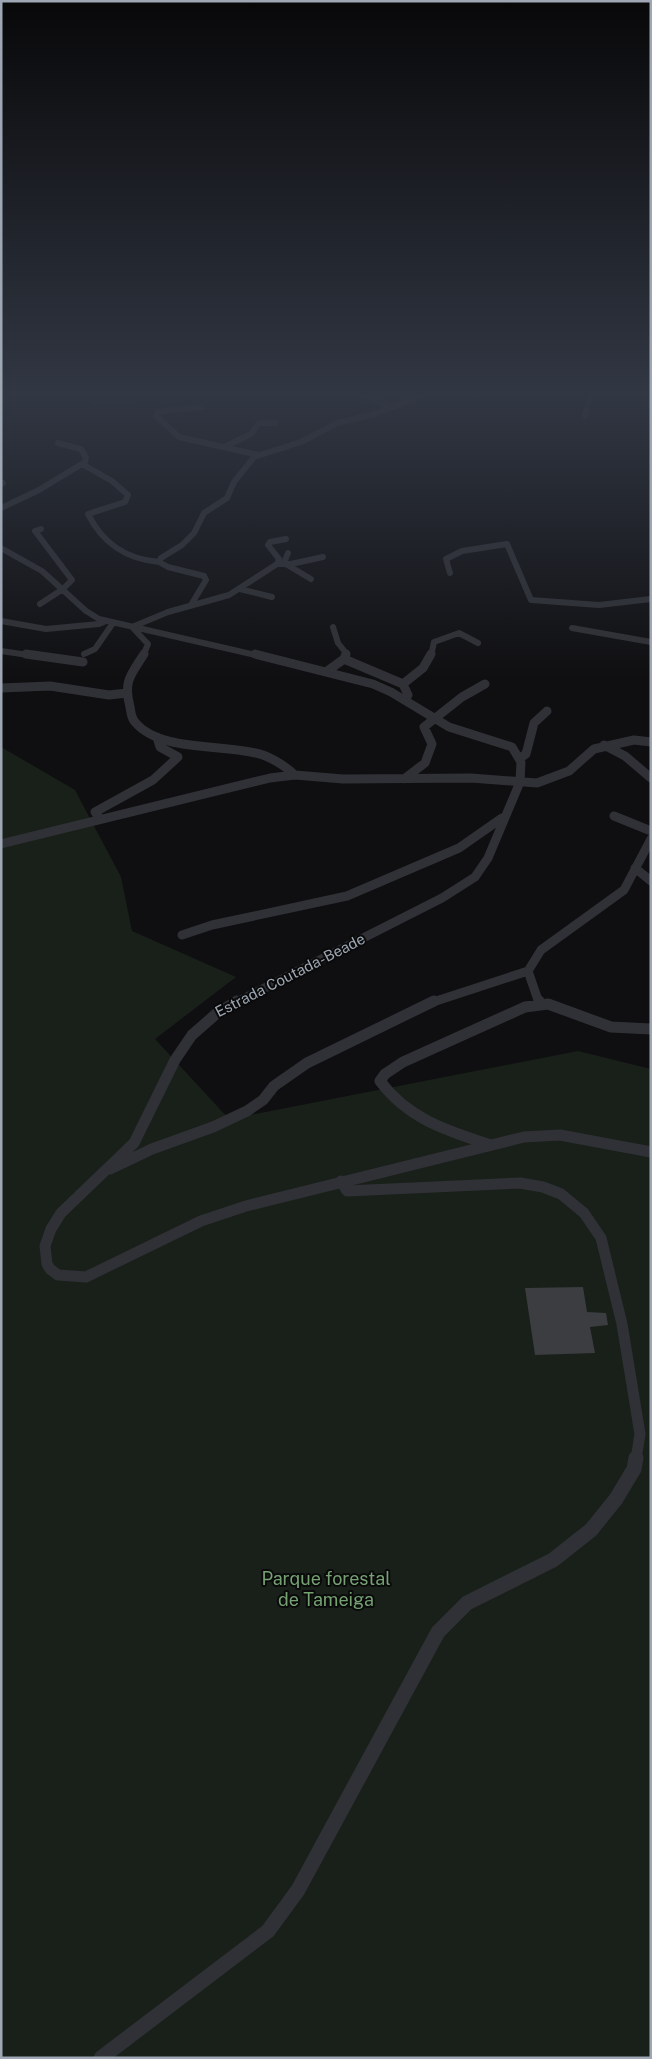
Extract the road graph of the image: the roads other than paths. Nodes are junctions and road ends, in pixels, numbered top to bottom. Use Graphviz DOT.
graph roads {
  1 [pos="44,487"];
  2 [pos="119,487"];
  3 [pos="232,487"];
  4 [pos="1,508"];
  5 [pos="41,529"];
  6 [pos="286,539"];
  7 [pos="1,548"];
  8 [pos="288,553"];
  9 [pos="322,556"];
  10 [pos="159,562"];
  11 [pos="280,564"];
  12 [pos="450,573"];
  13 [pos="311,578"];
  14 [pos="63,589"];
  15 [pos="240,589"];
  16 [pos="272,597"];
  17 [pos="651,598"];
  18 [pos="40,604"];
  19 [pos="191,605"];
  20 [pos="1,621"];
  21 [pos="110,622"];
  22 [pos="132,627"];
  23 [pos="333,627"];
  24 [pos="572,628"];
  25 [pos="651,642"];
  26 [pos="478,643"];
  27 [pos="1,651"];
  28 [pos="84,654"];
  29 [pos="344,659"];
  30 [pos="83,662"];
  31 [pos="326,672"];
  32 [pos="403,684"];
  33 [pos="485,684"];
  34 [pos="1,688"];
  35 [pos="127,693"];
  36 [pos="405,700"];
  37 [pos="546,711"];
  38 [pos="433,719"];
  39 [pos="157,737"];
  40 [pos="648,740"];
  41 [pos="604,745"];
  42 [pos="520,758"];
  43 [pos="295,775"];
  44 [pos="404,778"];
  45 [pos="651,778"];
  46 [pos="520,782"];
  47 [pos="505,815"];
  48 [pos="614,816"];
  49 [pos="100,819"];
  50 [pos="651,831"];
  51 [pos="651,839"];
  52 [pos="1,844"];
  53 [pos="635,868"];
  54 [pos="651,881"];
  55 [pos="182,935"];
  56 [pos="528,971"];
  57 [pos="540,1004"];
  58 [pos="651,1029"];
  59 [pos="492,1145"];
  60 [pos="651,1152"];
  61 [pos="100,1174"];
  62 [pos="341,1181"];
  63 [pos="101,2058"];
  1 -- 4 [label="street"];
  2 -- 10 [label="street"];
  3 -- 10 [label="street"];
  5 -- 14 [label="street"];
  6 -- 11 [label="street"];
  7 -- 14 [label="street"];
  8 -- 11 [label="street"];
  9 -- 11 [label="street"];
  10 -- 19 [label="street"];
  11 -- 13 [label="street"];
  11 -- 15 [label="street"];
  12 -- 17 [label="street"];
  14 -- 18 [label="street"];
  14 -- 21 [label="street"];
  15 -- 16 [label="street"];
  15 -- 19 [label="street"];
  19 -- 22 [label="street"];
  20 -- 21 [label="street"];
  21 -- 22 [label="street"];
  21 -- 28 [label="street"];
  22 -- 31 [label="street"];
  22 -- 35 [label="street"];
  23 -- 29 [label="street"];
  24 -- 25 [label="street"];
  26 -- 32 [label="street"];
  27 -- 30 [label="street"];
  29 -- 31 [label="street"];
  29 -- 32 [label="street"];
  31 -- 36 [label="street"];
  32 -- 36 [label="street"];
  33 -- 38 [label="street"];
  34 -- 35 [label="street"];
  35 -- 39 [label="street"];
  36 -- 38 [label="street"];
  37 -- 42 [label="street"];
  38 -- 42 [label="street"];
  38 -- 44 [label="street"];
  39 -- 43 [label="street"];
  39 -- 49 [label="street"];
  40 -- 41 [label="street"];
  41 -- 45 [label="street"];
  41 -- 46 [label="street"];
  42 -- 46 [label="street, Estrada Coutada-Beade"];
  43 -- 44 [label="street"];
  43 -- 49 [label="street"];
  44 -- 46 [label="street"];
  46 -- 47 [label="street, Estrada Coutada-Beade"];
  47 -- 55 [label="street"];
  47 -- 61 [label="street, Estrada Coutada-Beade"];
  48 -- 50 [label="street"];
  49 -- 52 [label="street"];
  51 -- 53 [label="street"];
  53 -- 54 [label="street"];
  53 -- 56 [label="street"];
  56 -- 57 [label="street"];
  56 -- 61 [label="street"];
  57 -- 58 [label="street"];
  57 -- 59 [label="street"];
  59 -- 60 [label="street, Estrada Coutada-Beade"];
  59 -- 62 [label="street, Estrada Coutada-Beade"];
  61 -- 62 [label="street, Estrada Coutada-Beade"];
  62 -- 63 [label="street"];
}
